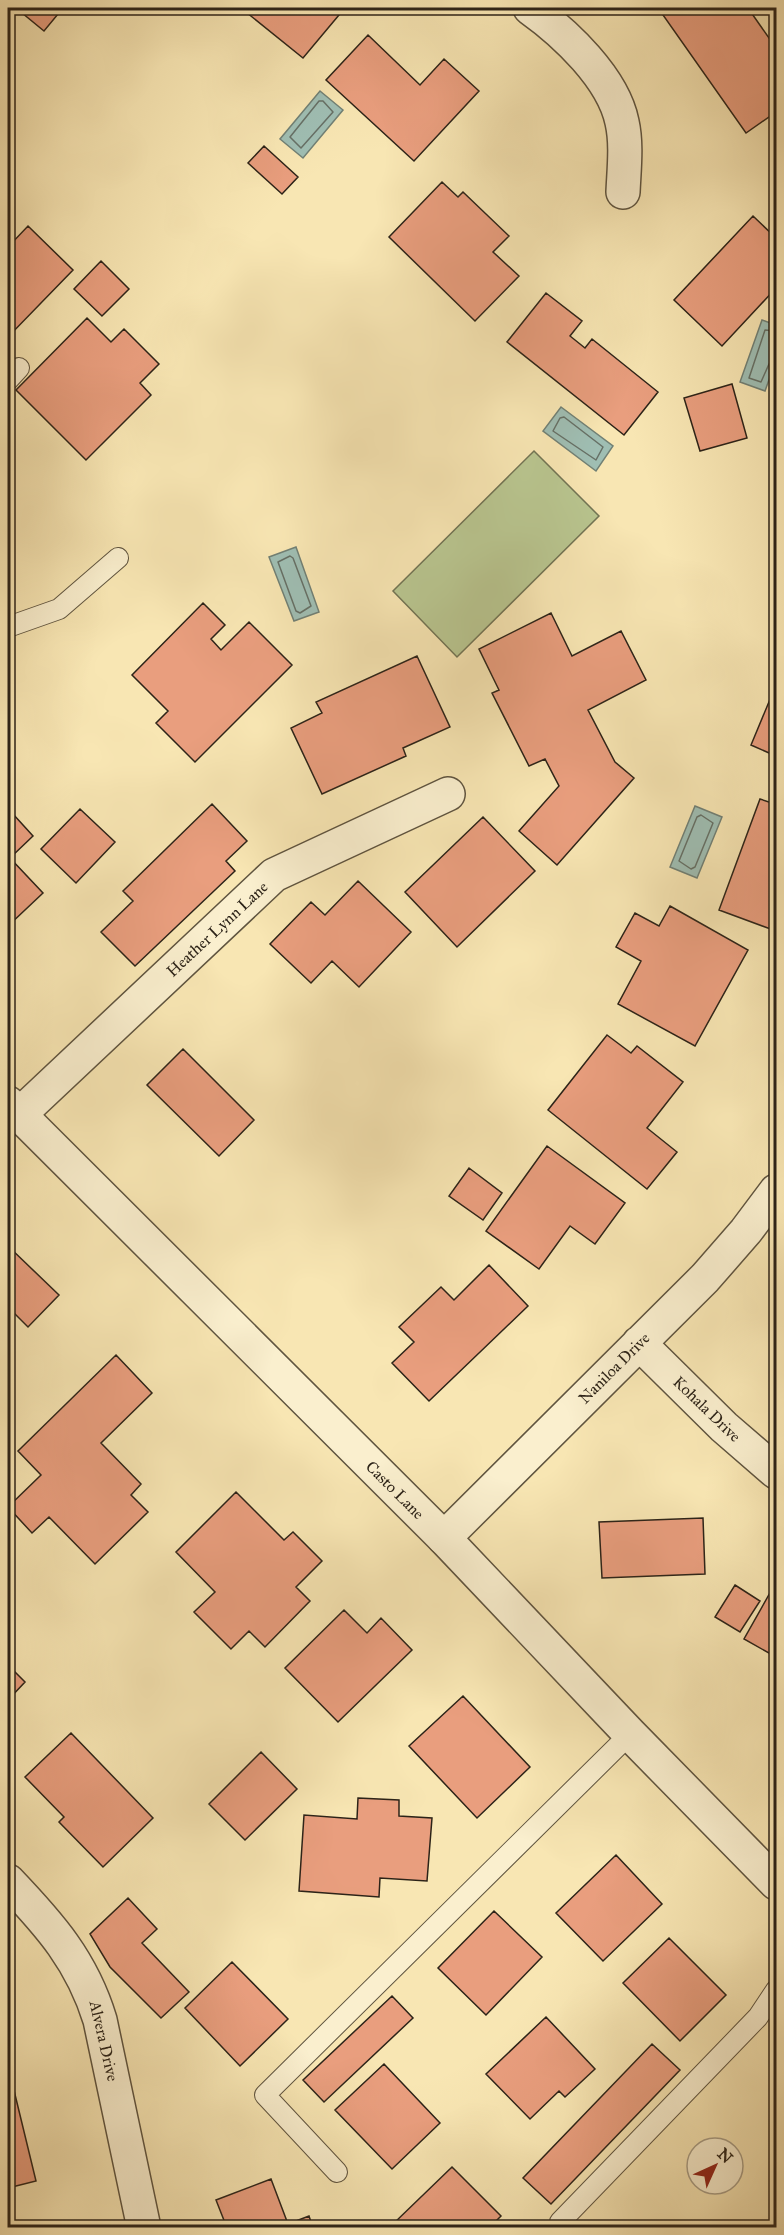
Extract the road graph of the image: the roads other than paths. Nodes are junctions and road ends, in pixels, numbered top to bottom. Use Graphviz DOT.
graph roads {
  1 [pos="530,8"];
  2 [pos="623,192"];
  3 [pos="118,558"];
  4 [pos="8,627"];
  5 [pos="448,794"];
  6 [pos="13,1109"];
  7 [pos="777,1191"];
  8 [pos="639,1343"];
  9 [pos="777,1472"];
  10 [pos="444,1538"];
  11 [pos="630,1734"];
  12 [pos="8,1881"];
  13 [pos="777,1883"];
  14 [pos="777,1990"];
  15 [pos="337,2172"];
  16 [pos="560,2222"];
  17 [pos="144,2228"];
  1 -- 2 [label="street"];
  3 -- 4 [label="lane"];
  5 -- 6 [label="street, Heather Lynn Lane"];
  6 -- 10 [label="street, Casto Lane"];
  7 -- 8 [label="street, Naniloa Drive"];
  8 -- 9 [label="street, Kohala Drive"];
  8 -- 10 [label="street, Naniloa Drive"];
  10 -- 11 [label="street, Casto Lane"];
  11 -- 13 [label="street, Casto Lane"];
  11 -- 15 [label="lane"];
  12 -- 17 [label="street, Alvera Drive"];
  14 -- 16 [label="lane"];
}
